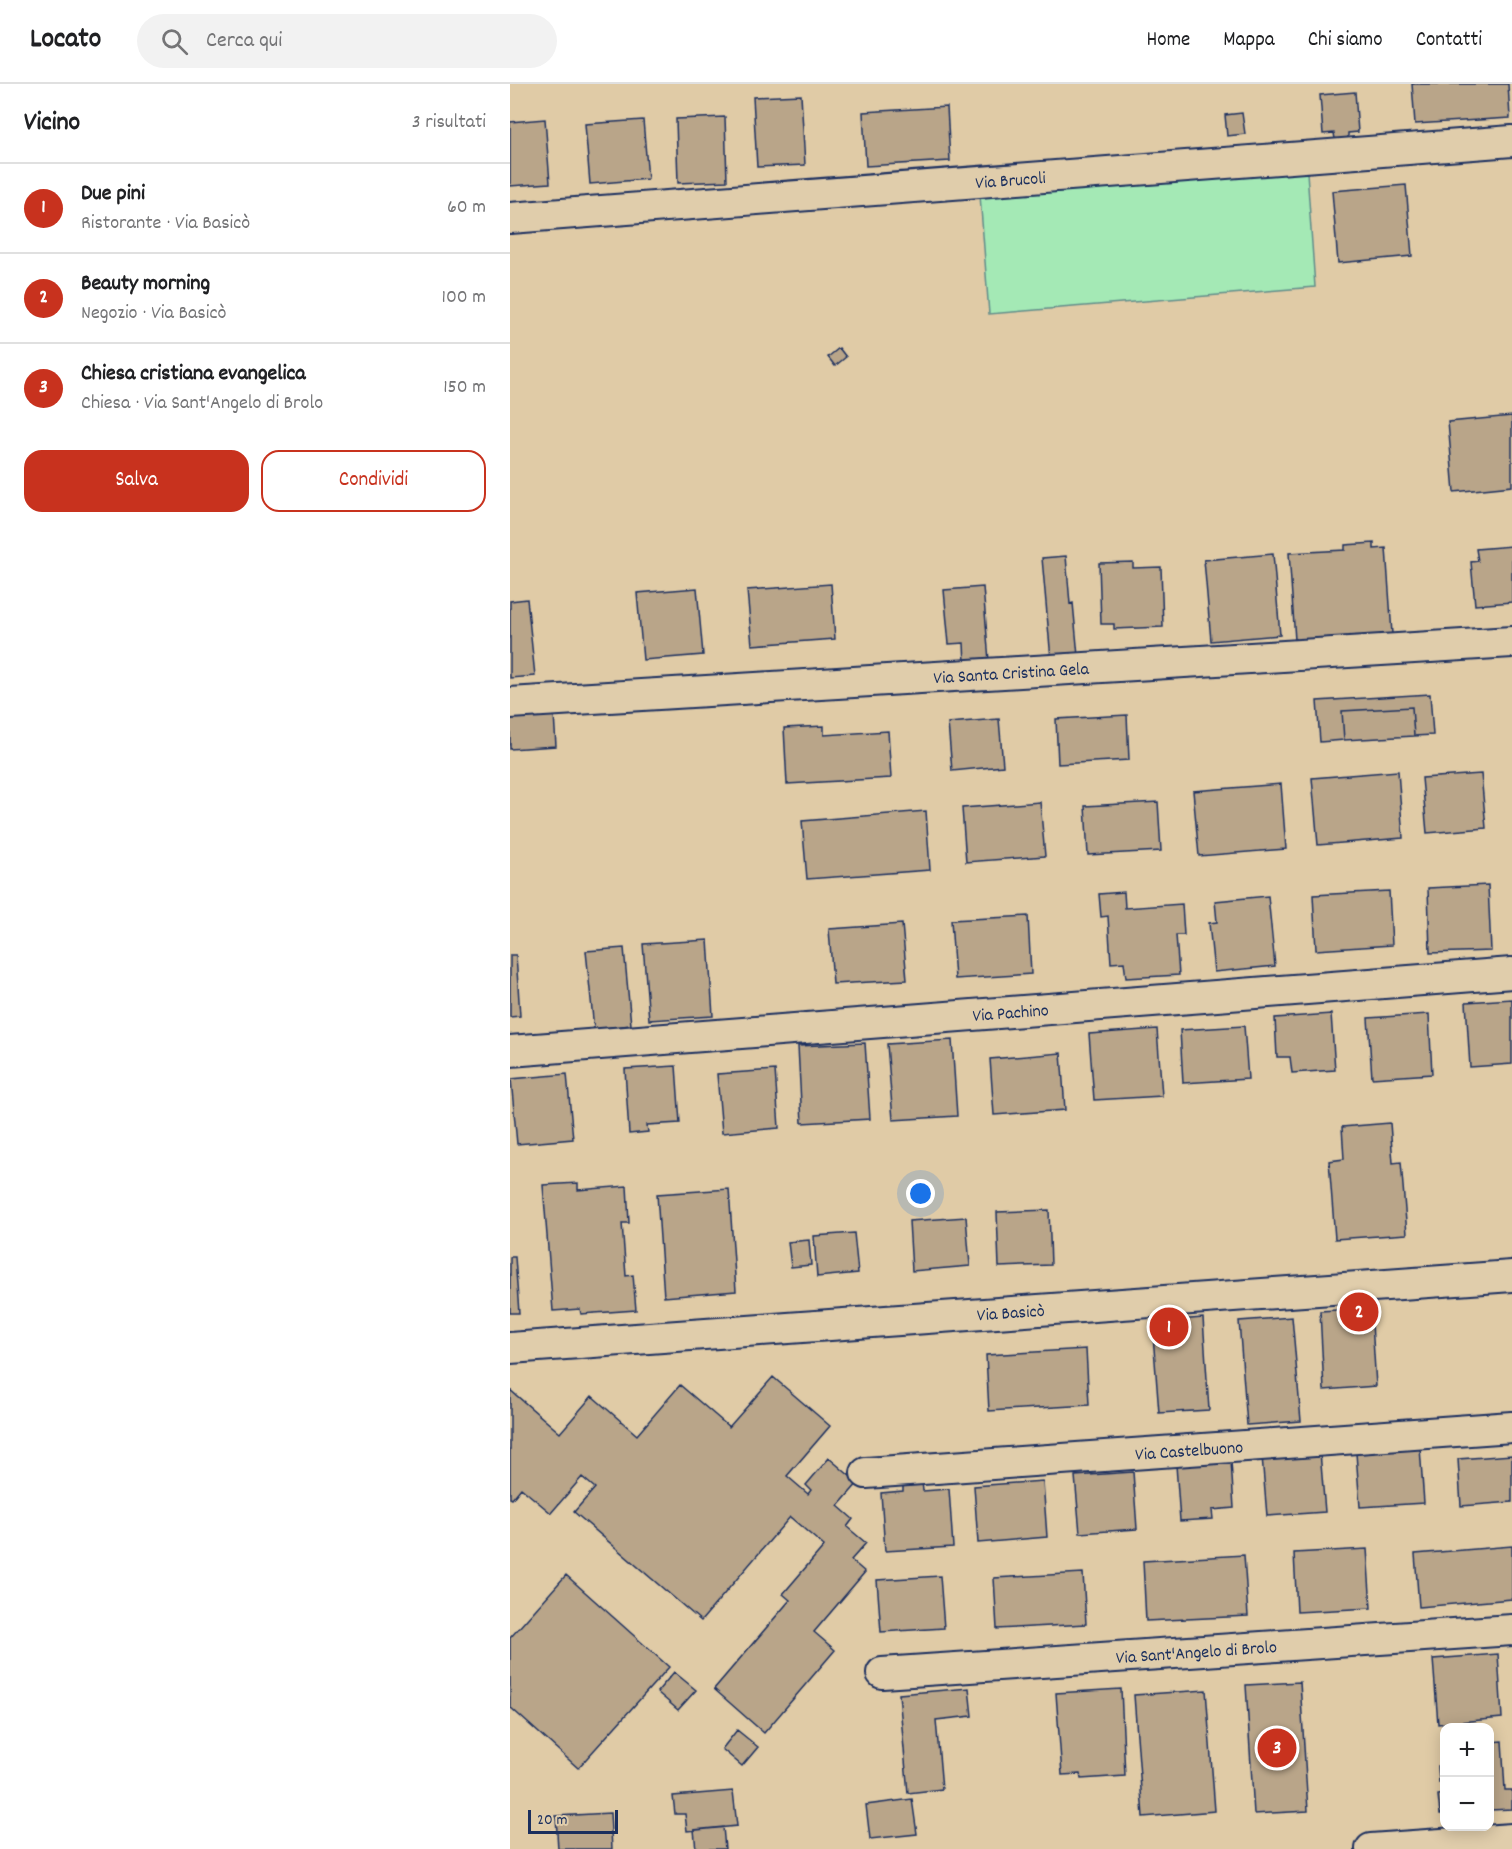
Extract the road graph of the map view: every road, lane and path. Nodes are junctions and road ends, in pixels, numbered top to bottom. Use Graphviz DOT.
graph roads {
  1 [pos="1512,141"];
  2 [pos="510,218"];
  3 [pos="1512,642"];
  4 [pos="510,703"];
  5 [pos="1512,973"];
  6 [pos="510,1051"];
  7 [pos="1512,1276"];
  8 [pos="510,1348"];
  9 [pos="1512,1427"];
  10 [pos="866,1473"];
  11 [pos="1512,1630"];
  12 [pos="882,1673"];
  13 [pos="1512,1839"];
  14 [pos="1371,1849"];
  1 -- 2 [label="street, Via Brucoli"];
  3 -- 4 [label="street, Via Santa Cristina Gela"];
  5 -- 6 [label="street, Via Pachino"];
  7 -- 8 [label="street, Via Basicò"];
  9 -- 10 [label="street, Via Castelbuono"];
  11 -- 12 [label="street, Via Sant'Angelo di Brolo"];
  13 -- 14 [label="street"];
}
